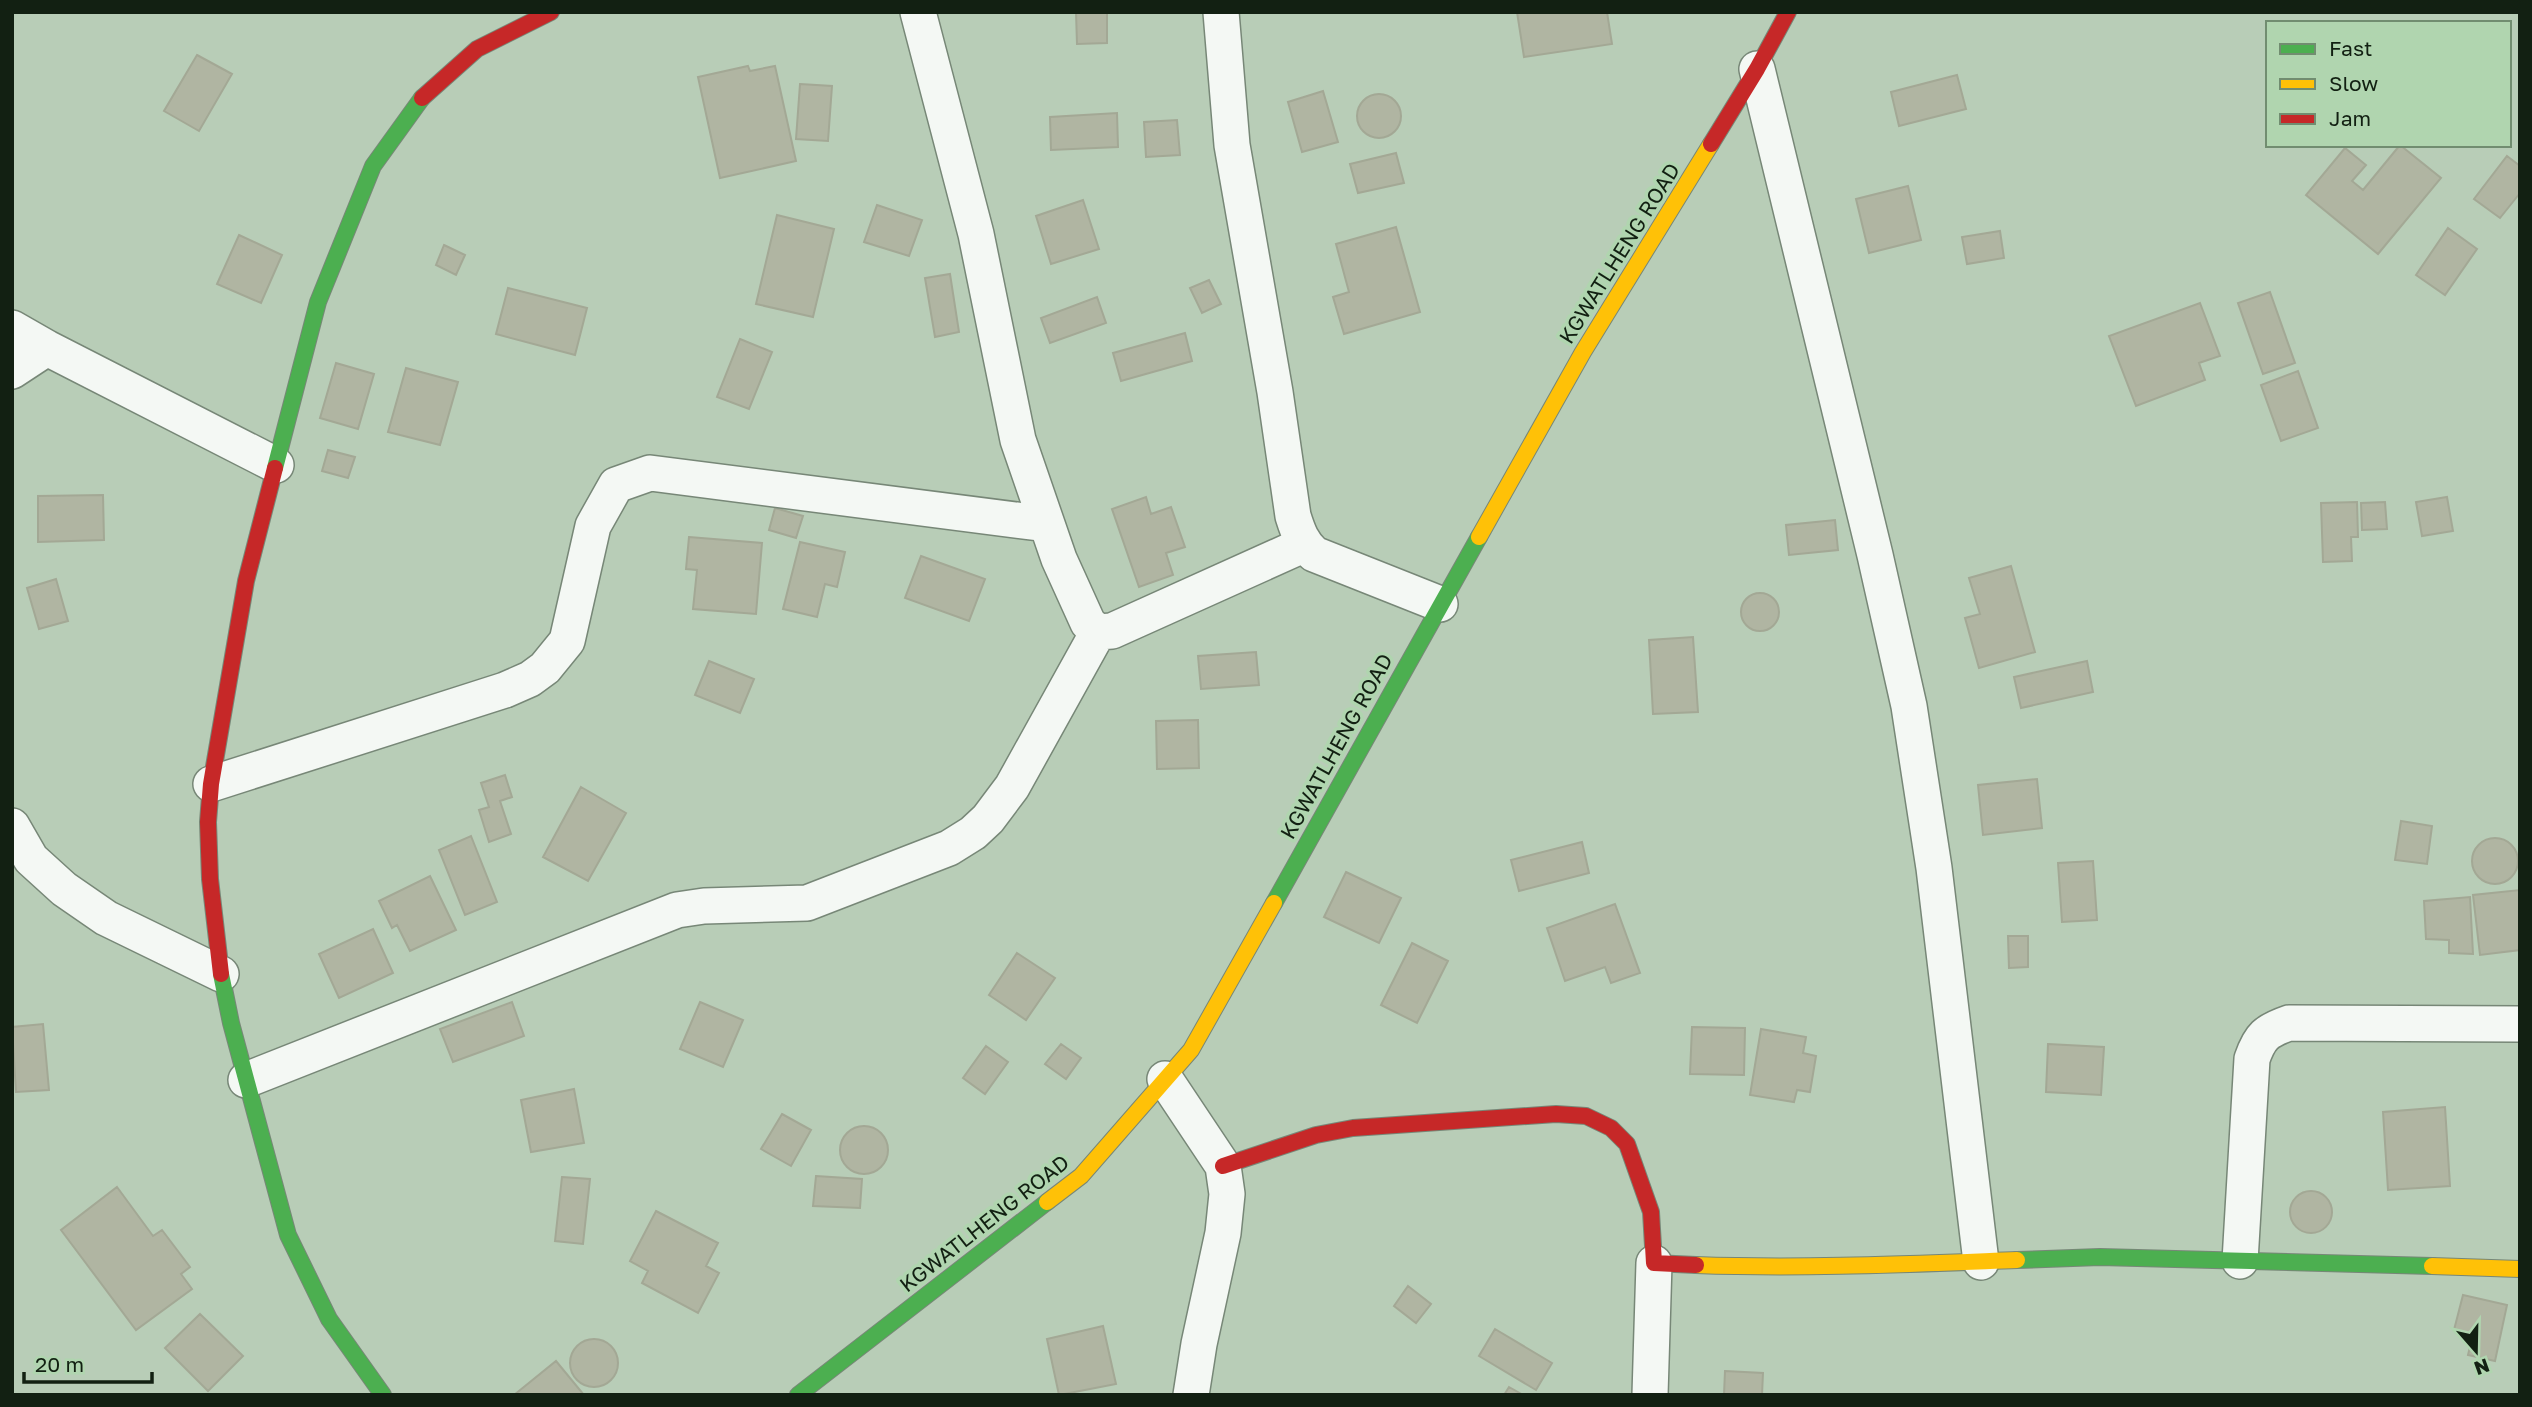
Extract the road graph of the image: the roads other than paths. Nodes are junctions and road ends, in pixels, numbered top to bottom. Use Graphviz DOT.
graph roads {
  1 [pos="551,12"];
  2 [pos="918,12"];
  3 [pos="1221,12"];
  4 [pos="1788,12"];
  5 [pos="1757,69"];
  6 [pos="12,328"];
  7 [pos="47,348"];
  8 [pos="12,371"];
  9 [pos="276,465"];
  10 [pos="1047,524"];
  11 [pos="1303,545"];
  12 [pos="1440,604"];
  13 [pos="1098,632"];
  14 [pos="211,784"];
  15 [pos="12,826"];
  16 [pos="221,975"];
  17 [pos="2520,1024"];
  18 [pos="1165,1079"];
  19 [pos="247,1080"];
  20 [pos="1223,1166"];
  21 [pos="2240,1261"];
  22 [pos="1981,1262"];
  23 [pos="1654,1263"];
  24 [pos="2520,1269"];
  25 [pos="383,1395"];
  26 [pos="799,1395"];
  27 [pos="1191,1395"];
  28 [pos="1650,1395"];
  1 -- 9 [label="street"];
  2 -- 10 [label="street"];
  3 -- 11 [label="street"];
  4 -- 5 [label="street, KGWATLHENG ROAD"];
  5 -- 12 [label="street, KGWATLHENG ROAD"];
  5 -- 22 [label="street"];
  6 -- 7 [label="street"];
  7 -- 8 [label="street"];
  7 -- 9 [label="street"];
  9 -- 14 [label="street"];
  10 -- 13 [label="street"];
  10 -- 14 [label="street"];
  11 -- 12 [label="street"];
  11 -- 13 [label="street"];
  12 -- 18 [label="street, KGWATLHENG ROAD"];
  13 -- 19 [label="street"];
  14 -- 16 [label="street"];
  15 -- 16 [label="street"];
  16 -- 19 [label="street"];
  17 -- 21 [label="street"];
  18 -- 20 [label="street"];
  18 -- 26 [label="street, KGWATLHENG ROAD"];
  19 -- 25 [label="street"];
  20 -- 23 [label="street"];
  20 -- 27 [label="street"];
  21 -- 22 [label="street"];
  21 -- 24 [label="street"];
  22 -- 23 [label="street"];
  23 -- 28 [label="street"];
}
